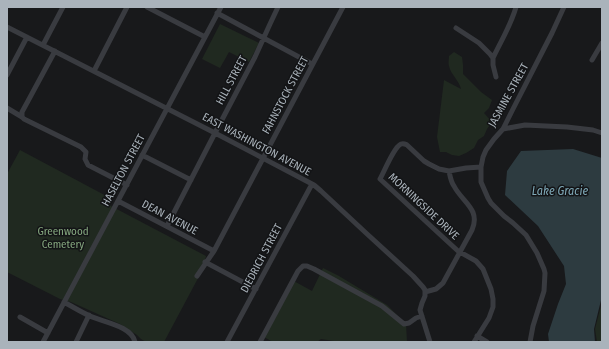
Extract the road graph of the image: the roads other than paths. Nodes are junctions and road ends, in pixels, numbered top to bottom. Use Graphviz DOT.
graph roads {
  1 [pos="63,7"];
  2 [pos="127,7"];
  3 [pos="147,7"];
  4 [pos="221,7"];
  5 [pos="278,7"];
  6 [pos="343,7"];
  7 [pos="516,7"];
  8 [pos="564,7"];
  9 [pos="217,13"];
  10 [pos="7,27"];
  11 [pos="456,28"];
  12 [pos="27,37"];
  13 [pos="205,37"];
  14 [pos="263,38"];
  15 [pos="602,43"];
  16 [pos="43,45"];
  17 [pos="54,51"];
  18 [pos="493,58"];
  19 [pos="592,60"];
  20 [pos="312,64"];
  21 [pos="94,71"];
  22 [pos="7,75"];
  23 [pos="496,77"];
  24 [pos="7,108"];
  25 [pos="167,108"];
  26 [pos="22,117"];
  27 [pos="504,129"];
  28 [pos="215,133"];
  29 [pos="602,133"];
  30 [pos="142,155"];
  31 [pos="262,158"];
  32 [pos="481,167"];
  33 [pos="449,171"];
  34 [pos="191,180"];
  35 [pos="312,184"];
  36 [pos="126,185"];
  37 [pos="118,201"];
  38 [pos="167,226"];
  39 [pos="214,251"];
  40 [pos="460,252"];
  41 [pos="206,262"];
  42 [pos="197,276"];
  43 [pos="256,289"];
  44 [pos="425,292"];
  45 [pos="64,302"];
  46 [pos="89,315"];
  47 [pos="422,316"];
  48 [pos="20,317"];
  49 [pos="48,333"];
  50 [pos="477,336"];
  51 [pos="135,340"];
  52 [pos="43,342"];
  53 [pos="76,342"];
  54 [pos="227,342"];
  55 [pos="260,342"];
  56 [pos="430,342"];
  57 [pos="474,342"];
  58 [pos="487,342"];
  59 [pos="530,342"];
  1 -- 16 [label="street"];
  2 -- 21 [label="street"];
  3 -- 13 [label="street"];
  4 -- 9 [label="street, HASELTON STREET"];
  5 -- 14 [label="street, HILL STREET"];
  6 -- 20 [label="street, FAHNSTOCK STREET"];
  7 -- 18 [label="street"];
  8 -- 27 [label="street, JASMINE STREET"];
  9 -- 13 [label="street, HASELTON STREET"];
  9 -- 14 [label="street"];
  10 -- 12 [label="street, EAST WASHINGTON AVENUE"];
  11 -- 18 [label="street"];
  12 -- 16 [label="street, EAST WASHINGTON AVENUE"];
  12 -- 22 [label="street"];
  13 -- 25 [label="street, HASELTON STREET"];
  14 -- 20 [label="street"];
  14 -- 28 [label="street, HILL STREET"];
  15 -- 19 [label="street"];
  16 -- 17 [label="street, EAST WASHINGTON AVENUE"];
  17 -- 21 [label="street, EAST WASHINGTON AVENUE"];
  17 -- 26 [label="street"];
  18 -- 23 [label="street"];
  20 -- 31 [label="street, FAHNSTOCK STREET"];
  21 -- 25 [label="street, EAST WASHINGTON AVENUE"];
  24 -- 26 [label="street"];
  25 -- 28 [label="street, EAST WASHINGTON AVENUE"];
  25 -- 30 [label="street, HASELTON STREET"];
  26 -- 36 [label="street"];
  27 -- 29 [label="street"];
  27 -- 32 [label="street, JASMINE STREET"];
  28 -- 31 [label="street, EAST WASHINGTON AVENUE"];
  28 -- 34 [label="street, HILL STREET"];
  30 -- 34 [label="street"];
  30 -- 36 [label="street, HASELTON STREET"];
  31 -- 35 [label="street, EAST WASHINGTON AVENUE"];
  31 -- 39 [label="street, FAHNSTOCK STREET"];
  32 -- 33 [label="street"];
  32 -- 59 [label="street"];
  33 -- 40 [label="street"];
  33 -- 40 [label="street, MORNINGSIDE DRIVE"];
  34 -- 38 [label="street, HILL STREET"];
  35 -- 43 [label="street, DIEDRICH STREET"];
  35 -- 44 [label="street, EAST WASHINGTON AVENUE"];
  36 -- 37 [label="street, HASELTON STREET"];
  37 -- 38 [label="street, DEAN AVENUE"];
  37 -- 45 [label="street, HASELTON STREET"];
  38 -- 39 [label="street, DEAN AVENUE"];
  39 -- 41 [label="street, FAHNSTOCK STREET"];
  40 -- 44 [label="street"];
  40 -- 50 [label="street"];
  41 -- 42 [label="street, FAHNSTOCK STREET"];
  41 -- 43 [label="street"];
  43 -- 54 [label="street, DIEDRICH STREET"];
  44 -- 47 [label="street"];
  45 -- 46 [label="street"];
  45 -- 49 [label="street, HASELTON STREET"];
  46 -- 51 [label="street"];
  46 -- 53 [label="street"];
  47 -- 55 [label="street"];
  47 -- 56 [label="street"];
  48 -- 49 [label="street"];
  49 -- 52 [label="street, HASELTON STREET"];
  50 -- 57 [label="street"];
  50 -- 58 [label="street"];
}
